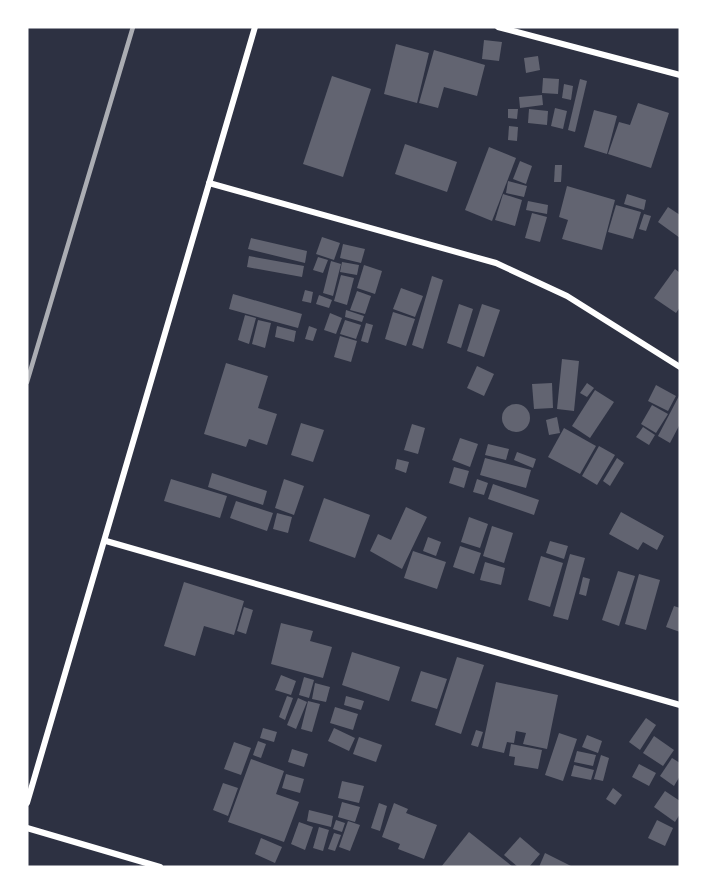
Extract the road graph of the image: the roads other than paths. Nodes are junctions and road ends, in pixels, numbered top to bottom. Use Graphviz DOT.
graph roads {
  1 [pos="255,27"];
  2 [pos="498,27"];
  3 [pos="680,75"];
  4 [pos="209,183"];
  5 [pos="680,367"];
  6 [pos="106,541"];
  7 [pos="680,705"];
  8 [pos="27,802"];
  9 [pos="27,828"];
  10 [pos="160,867"];
  1 -- 4 [label="street"];
  2 -- 3 [label="street"];
  4 -- 5 [label="street"];
  4 -- 6 [label="street"];
  6 -- 7 [label="street"];
  6 -- 8 [label="street"];
  9 -- 10 [label="street"];
}
